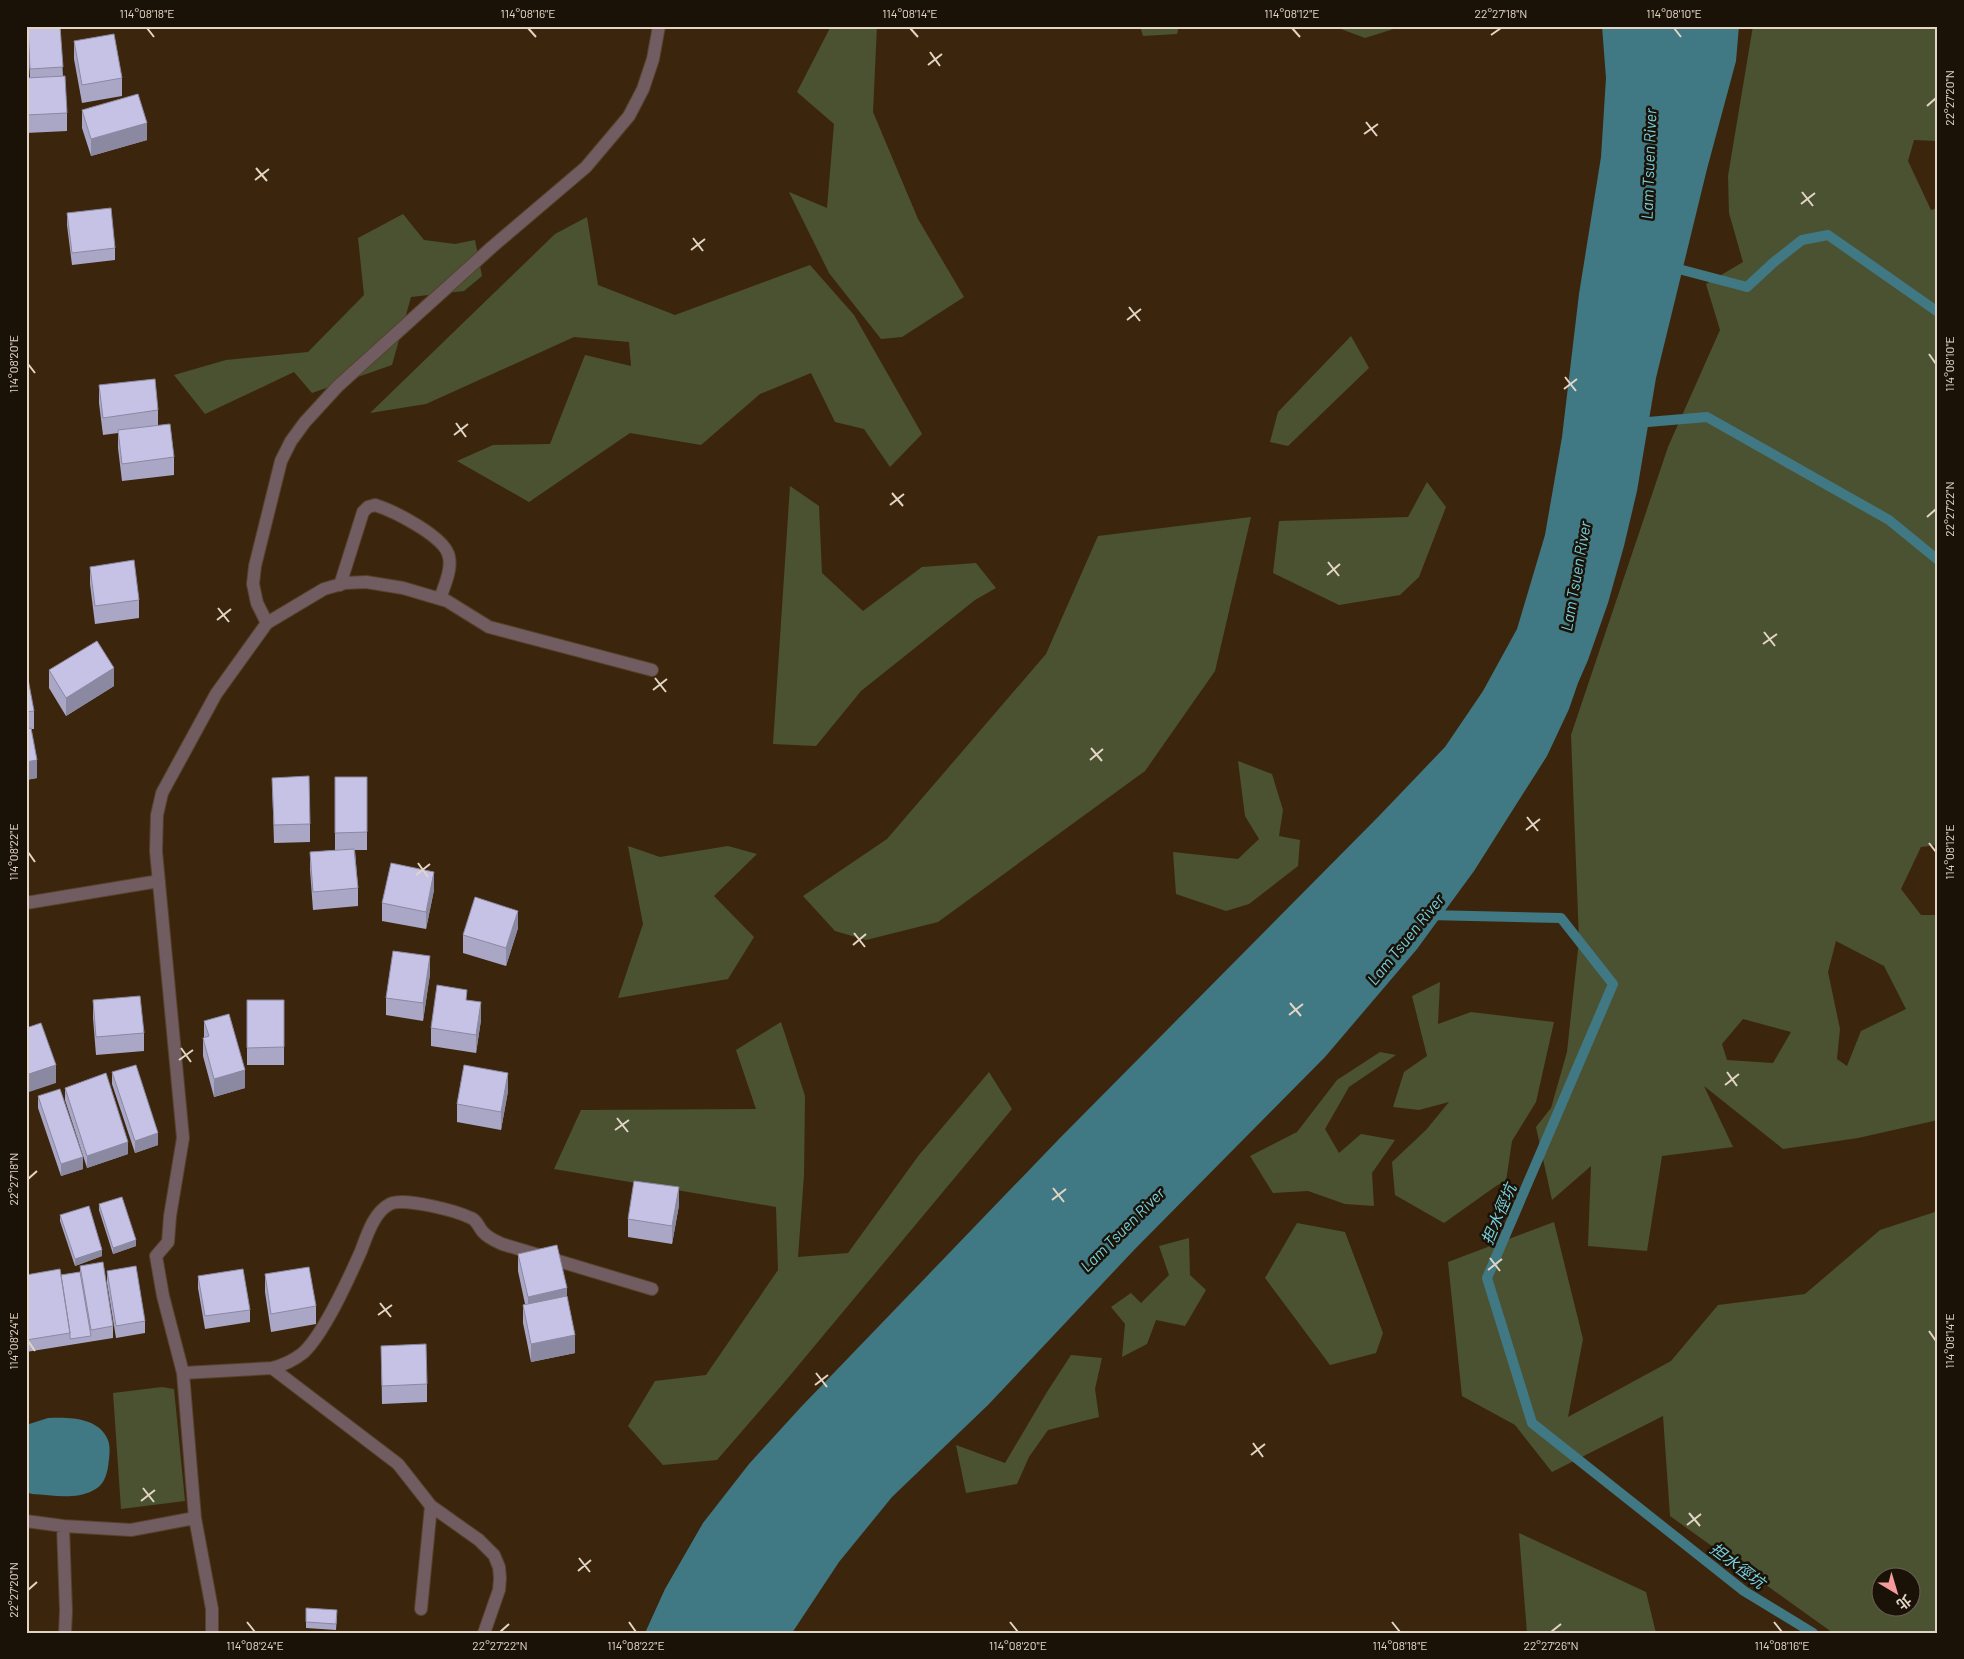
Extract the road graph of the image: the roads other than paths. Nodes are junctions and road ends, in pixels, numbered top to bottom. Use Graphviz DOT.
graph roads {
  1 [pos="659,26"];
  2 [pos="340,585"];
  3 [pos="440,599"];
  4 [pos="268,623"];
  5 [pos="652,670"];
  6 [pos="159,881"];
  7 [pos="26,903"];
  8 [pos="652,1289"];
  9 [pos="272,1368"];
  10 [pos="183,1373"];
  11 [pos="431,1506"];
  12 [pos="195,1518"];
  13 [pos="26,1522"];
  14 [pos="63,1526"];
  15 [pos="421,1609"];
  16 [pos="65,1633"];
  17 [pos="212,1633"];
  18 [pos="484,1633"];
  1 -- 4 [label="lane"];
  2 -- 3 [label="lane"];
  2 -- 3 [label="lane"];
  2 -- 4 [label="lane"];
  3 -- 5 [label="lane"];
  4 -- 6 [label="lane"];
  6 -- 7 [label="lane"];
  6 -- 10 [label="lane"];
  8 -- 9 [label="lane"];
  9 -- 10 [label="lane"];
  9 -- 11 [label="lane"];
  10 -- 12 [label="lane"];
  11 -- 15 [label="lane"];
  11 -- 18 [label="lane"];
  12 -- 14 [label="lane"];
  12 -- 17 [label="lane"];
  13 -- 14 [label="lane"];
  14 -- 16 [label="lane"];
}
